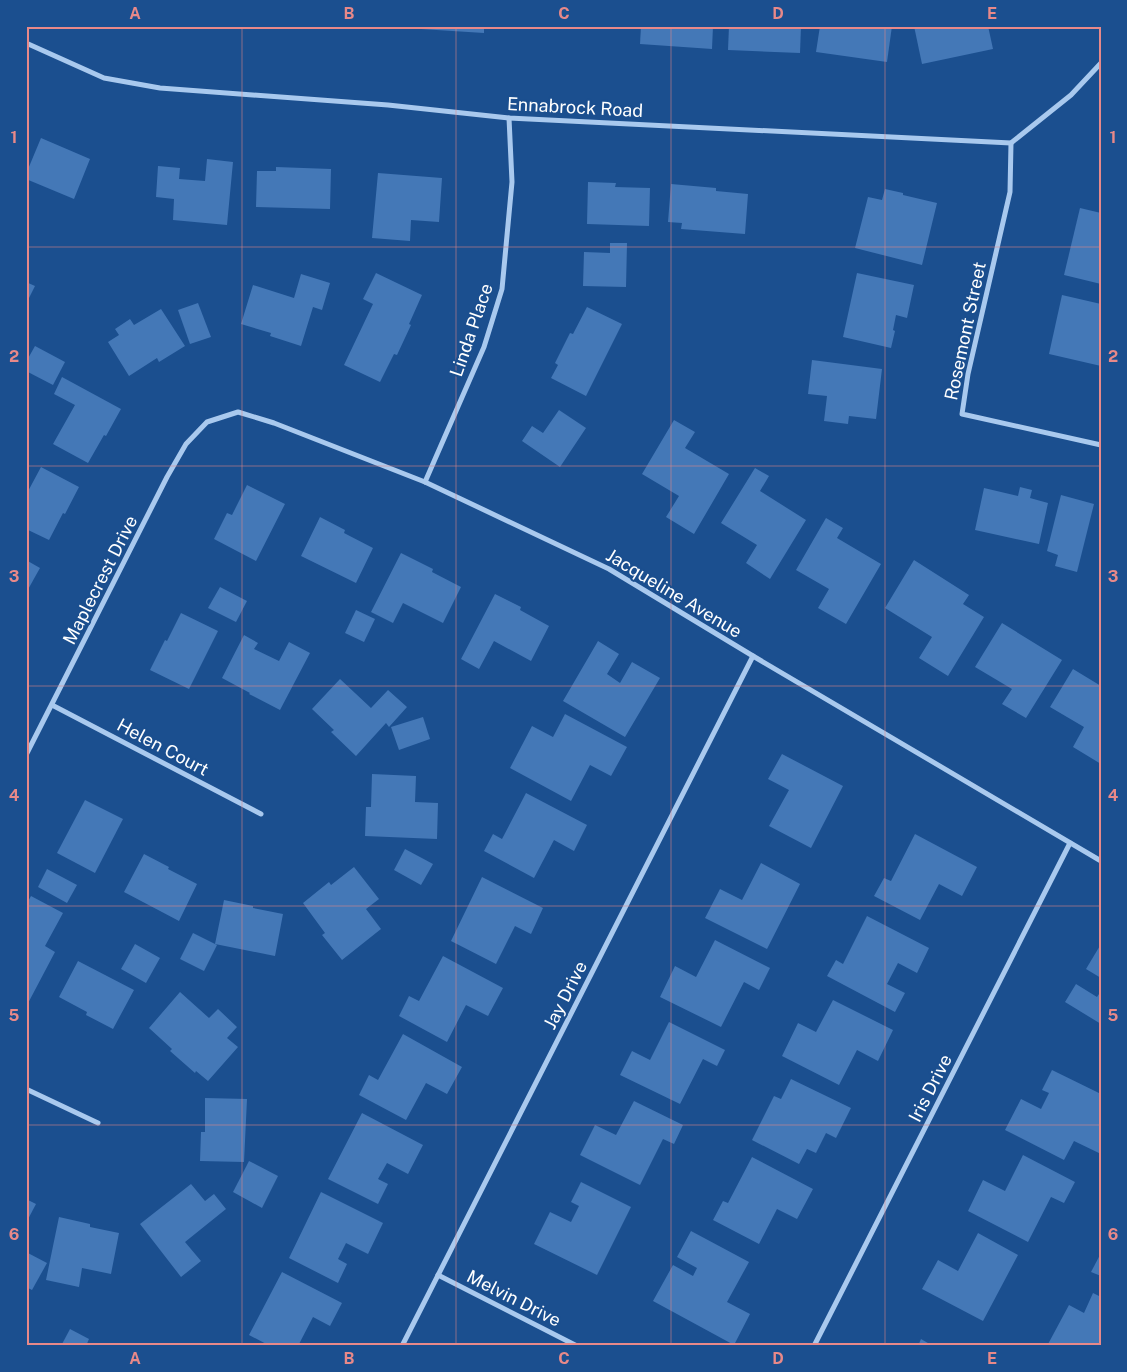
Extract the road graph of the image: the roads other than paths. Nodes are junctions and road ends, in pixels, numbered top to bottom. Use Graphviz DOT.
graph roads {
  1 [pos="26,43"];
  2 [pos="1101,63"];
  3 [pos="509,118"];
  4 [pos="1011,143"];
  5 [pos="207,422"];
  6 [pos="1101,445"];
  7 [pos="425,482"];
  8 [pos="753,656"];
  9 [pos="52,705"];
  10 [pos="26,755"];
  11 [pos="261,814"];
  12 [pos="1070,843"];
  13 [pos="1101,861"];
  14 [pos="26,1089"];
  15 [pos="98,1123"];
  16 [pos="438,1275"];
  17 [pos="402,1346"];
  18 [pos="577,1346"];
  19 [pos="814,1346"];
  1 -- 3 [label="street, Ennabrock Road"];
  2 -- 4 [label="street"];
  3 -- 4 [label="street, Ennabrock Road"];
  3 -- 7 [label="street, Linda Place"];
  4 -- 6 [label="street, Rosemont Street"];
  5 -- 7 [label="street, Jacqueline Avenue"];
  5 -- 9 [label="street, Maplecrest Drive"];
  7 -- 8 [label="street, Jacqueline Avenue"];
  8 -- 12 [label="street, Jacqueline Avenue"];
  8 -- 16 [label="street, Jay Drive"];
  9 -- 10 [label="street, Maplecrest Drive"];
  9 -- 11 [label="street, Helen Court"];
  12 -- 13 [label="street, Jacqueline Avenue"];
  12 -- 19 [label="street, Iris Drive"];
  14 -- 15 [label="street"];
  16 -- 17 [label="street, Jay Drive"];
  16 -- 18 [label="street, Melvin Drive"];
}
